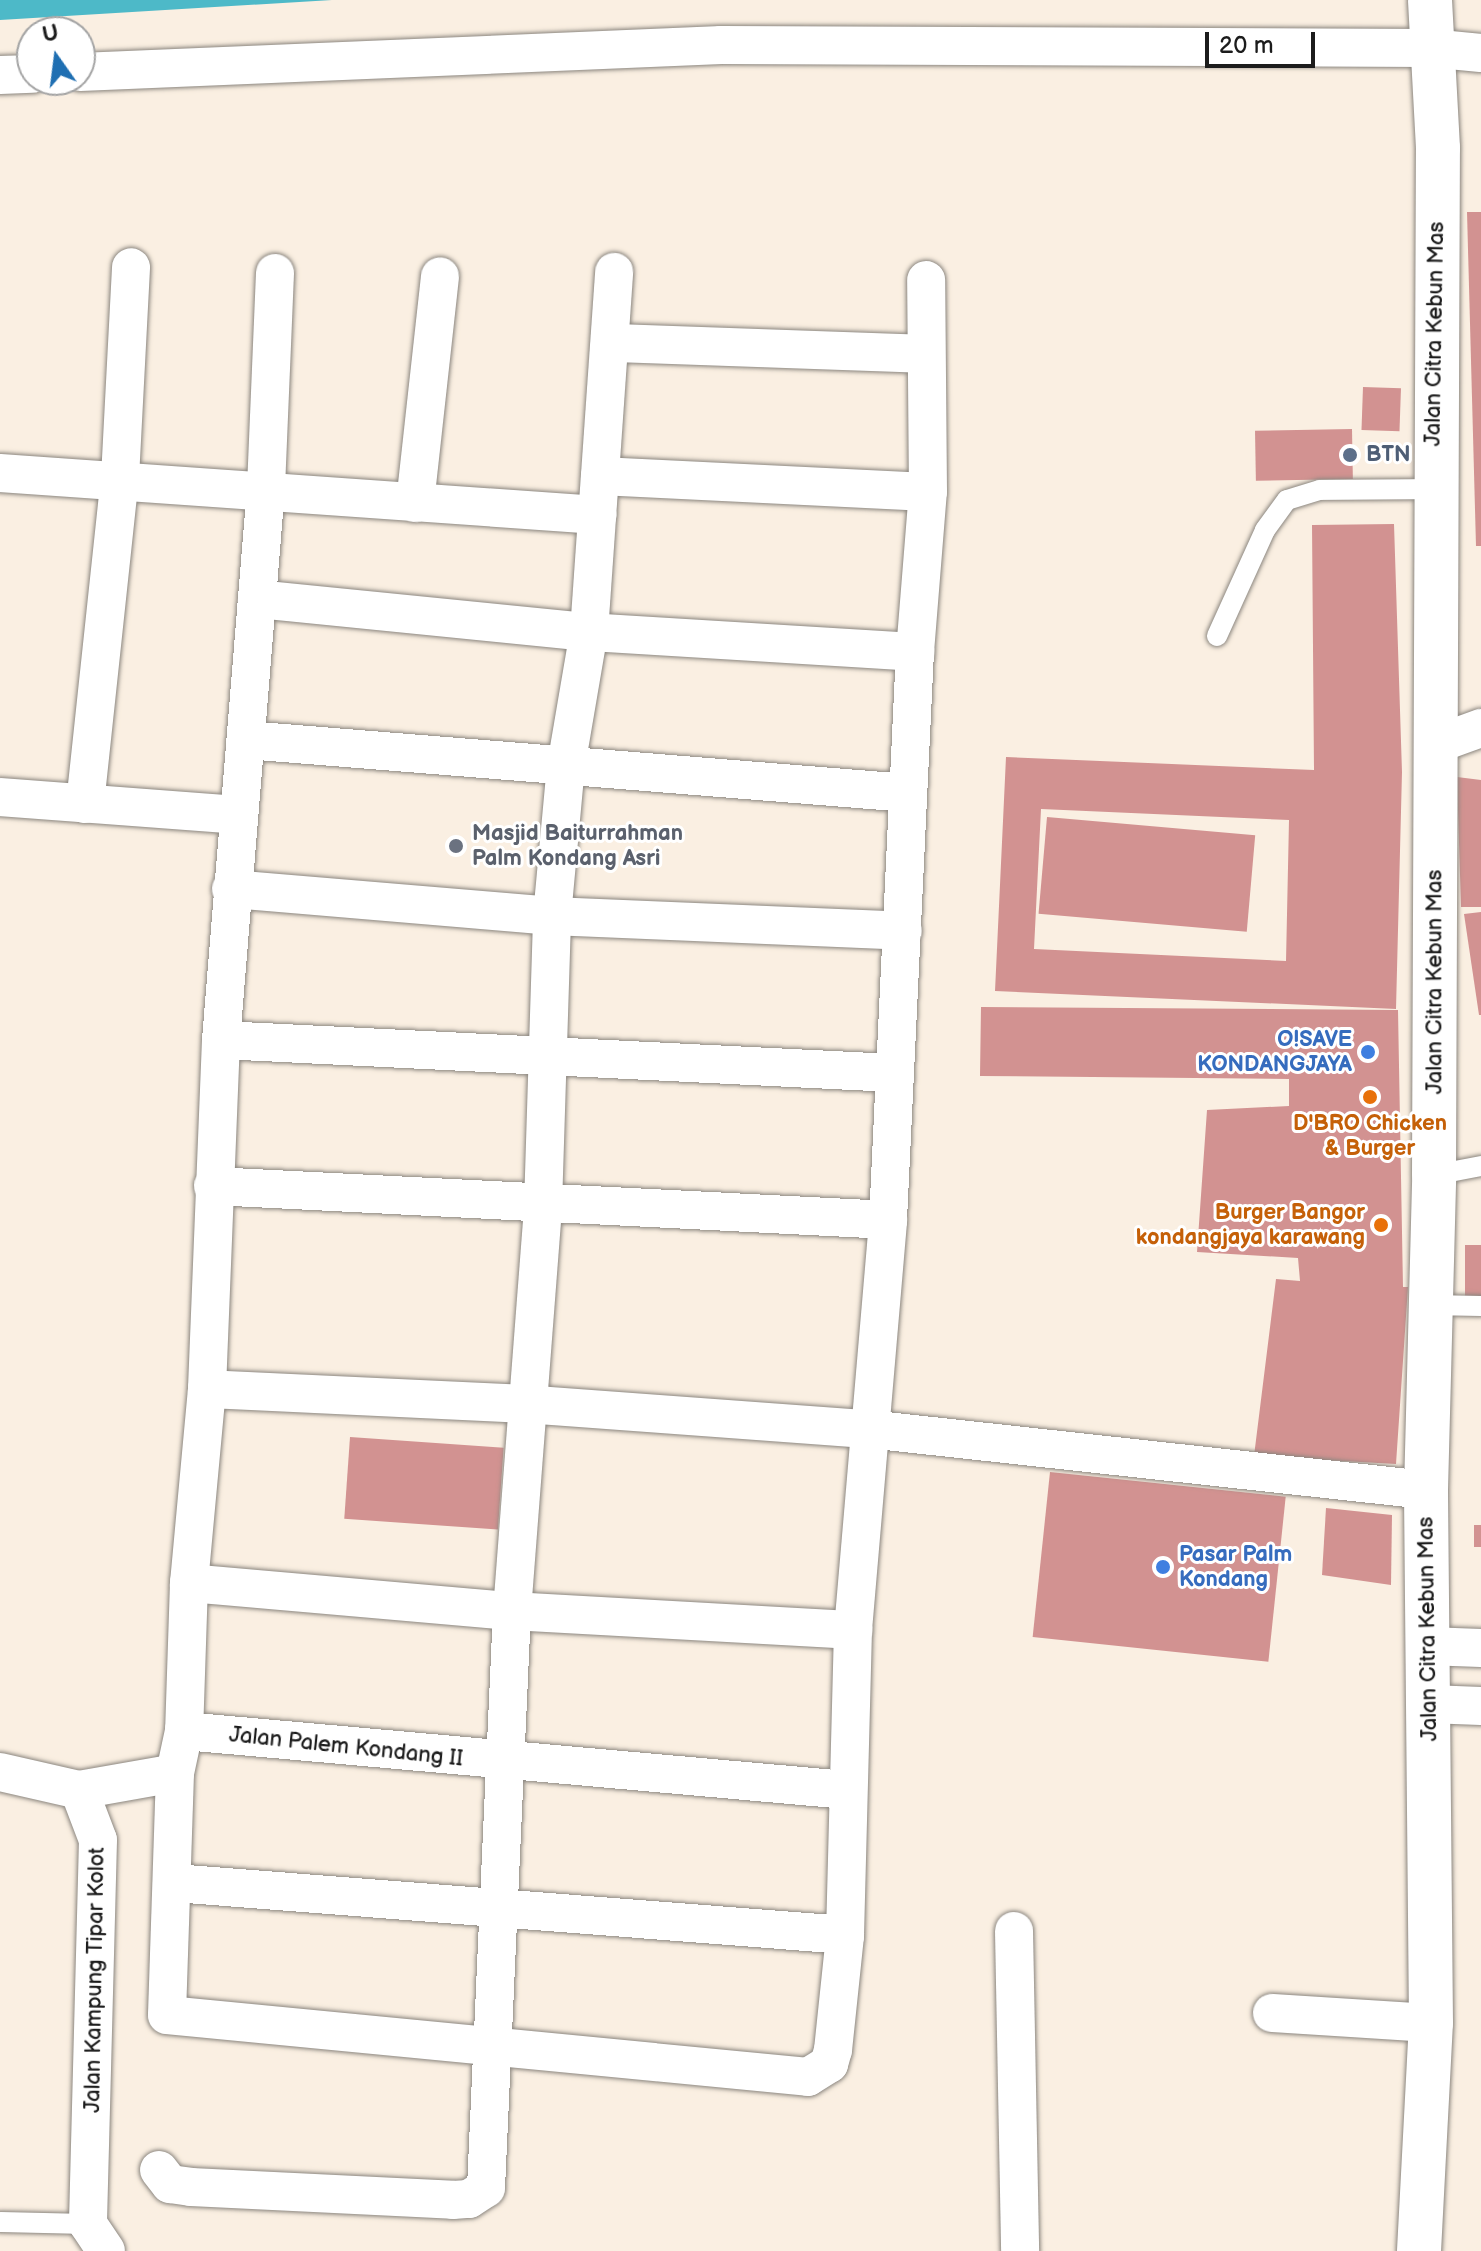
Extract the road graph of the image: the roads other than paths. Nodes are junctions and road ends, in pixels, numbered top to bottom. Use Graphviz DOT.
graph roads {
  1 [pos="1430,0"];
  2 [pos="1429,48"];
  3 [pos="1481,53"];
  4 [pos="96,71"];
  5 [pos="131,267"];
  6 [pos="614,272"];
  7 [pos="275,273"];
  8 [pos="440,276"];
  9 [pos="926,280"];
  10 [pos="613,343"];
  11 [pos="924,354"];
  12 [pos="0,473"];
  13 [pos="600,476"];
  14 [pos="120,478"];
  15 [pos="266,488"];
  16 [pos="1433,489"];
  17 [pos="928,492"];
  18 [pos="415,503"];
  19 [pos="598,515"];
  20 [pos="257,599"];
  21 [pos="589,632"];
  22 [pos="1217,636"];
  23 [pos="915,652"];
  24 [pos="1481,728"];
  25 [pos="246,740"];
  26 [pos="1437,744"];
  27 [pos="566,766"];
  28 [pos="908,793"];
  29 [pos="0,797"];
  30 [pos="85,804"];
  31 [pos="238,815"];
  32 [pos="231,889"];
  33 [pos="552,916"];
  34 [pos="903,931"];
  35 [pos="221,1040"];
  36 [pos="548,1054"];
  37 [pos="894,1073"];
  38 [pos="1481,1166"];
  39 [pos="1434,1175"];
  40 [pos="213,1186"];
  41 [pos="543,1206"];
  42 [pos="888,1220"];
  43 [pos="1429,1305"];
  44 [pos="1481,1306"];
  45 [pos="207,1389"];
  46 [pos="524,1404"];
  47 [pos="868,1429"];
  48 [pos="1426,1490"];
  49 [pos="189,1583"];
  50 [pos="512,1611"];
  51 [pos="853,1630"];
  52 [pos="1427,1646"];
  53 [pos="1481,1648"];
  54 [pos="1429,1704"];
  55 [pos="1481,1706"];
  56 [pos="184,1731"];
  57 [pos="508,1763"];
  58 [pos="0,1772"];
  59 [pos="175,1773"];
  60 [pos="79,1790"];
  61 [pos="847,1790"];
  62 [pos="174,1883"];
  63 [pos="500,1908"];
  64 [pos="1014,1931"];
  65 [pos="845,1935"];
  66 [pos="1272,2013"];
  67 [pos="1431,2023"];
  68 [pos="492,2044"];
  69 [pos="159,2170"];
  70 [pos="0,2222"];
  71 [pos="97,2238"];
  72 [pos="1020,2251"];
  73 [pos="1419,2251"];
  1 -- 2 [label="street, Jalan Citra Kebun Mas"];
  2 -- 3 [label="street"];
  2 -- 4 [label="street"];
  2 -- 16 [label="street, Jalan Citra Kebun Mas"];
  5 -- 14 [label="street"];
  6 -- 10 [label="street"];
  7 -- 15 [label="street"];
  8 -- 18 [label="street"];
  9 -- 11 [label="street"];
  10 -- 11 [label="street"];
  10 -- 13 [label="street"];
  11 -- 17 [label="street"];
  12 -- 14 [label="street"];
  13 -- 17 [label="street"];
  13 -- 19 [label="street"];
  14 -- 15 [label="street"];
  14 -- 30 [label="street"];
  15 -- 18 [label="street"];
  15 -- 20 [label="street"];
  16 -- 22 [label="lane"];
  16 -- 26 [label="street, Jalan Citra Kebun Mas"];
  17 -- 23 [label="street"];
  18 -- 19 [label="street"];
  19 -- 21 [label="street"];
  20 -- 21 [label="street"];
  20 -- 25 [label="street"];
  21 -- 23 [label="street"];
  21 -- 27 [label="street"];
  23 -- 28 [label="street"];
  24 -- 26 [label="street"];
  25 -- 27 [label="street"];
  25 -- 31 [label="street"];
  26 -- 39 [label="street, Jalan Citra Kebun Mas"];
  27 -- 28 [label="street"];
  27 -- 33 [label="street"];
  28 -- 34 [label="street"];
  29 -- 30 [label="street"];
  30 -- 31 [label="street"];
  31 -- 32 [label="street"];
  32 -- 33 [label="street"];
  32 -- 35 [label="street"];
  33 -- 34 [label="street"];
  33 -- 36 [label="street"];
  34 -- 37 [label="street"];
  35 -- 36 [label="street"];
  35 -- 40 [label="street"];
  36 -- 37 [label="street"];
  36 -- 41 [label="street"];
  37 -- 42 [label="street"];
  38 -- 39 [label="lane"];
  39 -- 43 [label="street, Jalan Citra Kebun Mas"];
  40 -- 41 [label="street"];
  40 -- 45 [label="street"];
  41 -- 42 [label="street"];
  41 -- 46 [label="street"];
  42 -- 47 [label="street"];
  43 -- 44 [label="lane"];
  43 -- 48 [label="street, Jalan Citra Kebun Mas"];
  45 -- 46 [label="street"];
  45 -- 49 [label="street"];
  46 -- 47 [label="street"];
  46 -- 50 [label="street"];
  47 -- 48 [label="street"];
  47 -- 51 [label="street"];
  48 -- 52 [label="street, Jalan Citra Kebun Mas"];
  49 -- 50 [label="street"];
  49 -- 56 [label="street"];
  50 -- 51 [label="street"];
  50 -- 57 [label="street"];
  51 -- 61 [label="street"];
  52 -- 53 [label="street"];
  52 -- 54 [label="street, Jalan Citra Kebun Mas"];
  54 -- 55 [label="street"];
  54 -- 67 [label="street, Jalan Citra Kebun Mas"];
  56 -- 57 [label="street, Jalan Palem Kondang II"];
  56 -- 59 [label="street"];
  57 -- 61 [label="street, Jalan Palem Kondang II"];
  57 -- 63 [label="street"];
  58 -- 60 [label="street"];
  59 -- 60 [label="street"];
  59 -- 62 [label="street"];
  60 -- 71 [label="street, Jalan Kampung Tipar Kolot"];
  61 -- 65 [label="street"];
  62 -- 63 [label="street"];
  62 -- 68 [label="street"];
  63 -- 65 [label="street"];
  63 -- 68 [label="street"];
  64 -- 72 [label="street"];
  65 -- 68 [label="street"];
  66 -- 67 [label="street"];
  67 -- 73 [label="street, Jalan Citra Kebun Mas"];
  68 -- 69 [label="street"];
  70 -- 71 [label="lane"];
}
